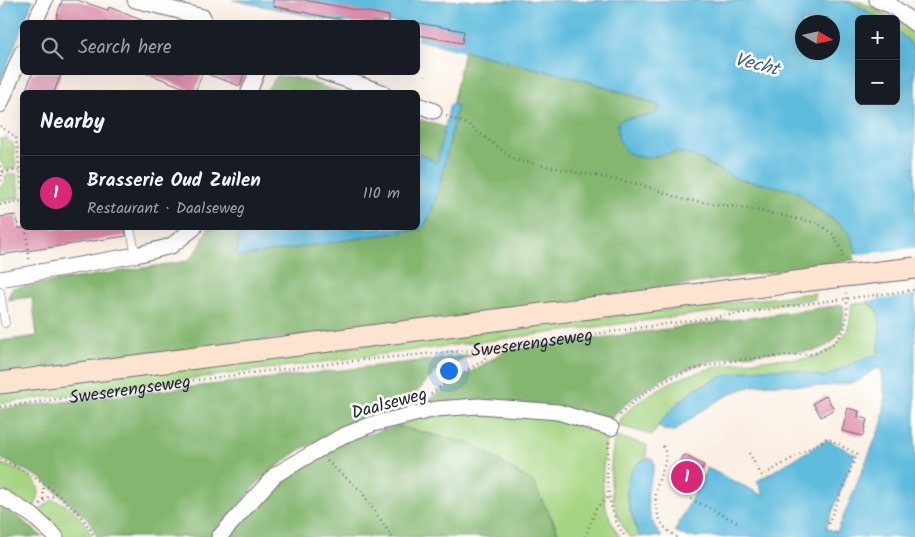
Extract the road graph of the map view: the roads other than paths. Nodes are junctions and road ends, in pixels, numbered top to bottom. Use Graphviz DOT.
graph roads {
  1 [pos="45,0"];
  2 [pos="136,0"];
  3 [pos="878,0"];
  4 [pos="36,20"];
  5 [pos="202,20"];
  6 [pos="915,24"];
  7 [pos="20,57"];
  8 [pos="256,75"];
  9 [pos="332,75"];
  10 [pos="250,90"];
  11 [pos="376,90"];
  12 [pos="0,105"];
  13 [pos="420,106"];
  14 [pos="434,111"];
  15 [pos="130,230"];
  16 [pos="191,230"];
  17 [pos="136,255"];
  18 [pos="915,268"];
  19 [pos="0,279"];
  20 [pos="0,292"];
  21 [pos="5,323"];
  22 [pos="0,382"];
  23 [pos="611,428"];
  24 [pos="0,496"];
  25 [pos="56,537"];
  26 [pos="219,537"];
  1 -- 4 [label="street"];
  2 -- 5 [label="street"];
  3 -- 6 [label="street"];
  7 -- 12 [label="street"];
  8 -- 10 [label="street"];
  9 -- 11 [label="street"];
  13 -- 14 [label="street"];
  15 -- 17 [label="lane"];
  16 -- 17 [label="street"];
  17 -- 19 [label="street"];
  18 -- 22 [label="main road, Sweserengseweg, bridge"];
  20 -- 21 [label="lane"];
  23 -- 26 [label="street, Daalseweg"];
  24 -- 25 [label="street"];
}
